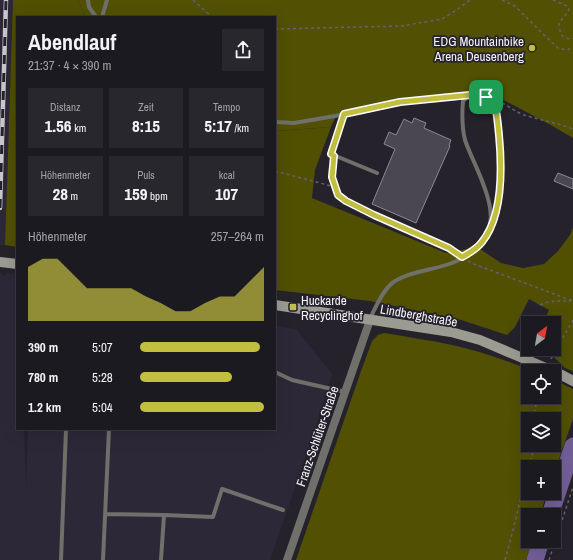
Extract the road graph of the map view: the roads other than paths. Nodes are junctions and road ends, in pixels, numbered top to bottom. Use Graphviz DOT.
graph roads {
  1 [pos="88,0"];
  2 [pos="107,0"];
  3 [pos="95,16"];
  4 [pos="102,16"];
  5 [pos="470,95"];
  6 [pos="344,114"];
  7 [pos="276,122"];
  8 [pos="378,173"];
  9 [pos="489,230"];
  10 [pos="0,262"];
  11 [pos="16,264"];
  12 [pos="276,305"];
  13 [pos="370,320"];
  14 [pos="536,364"];
  15 [pos="276,372"];
  16 [pos="561,375"];
  17 [pos="573,380"];
  18 [pos="345,392"];
  19 [pos="66,430"];
  20 [pos="109,430"];
  21 [pos="283,510"];
  22 [pos="105,514"];
  23 [pos="164,515"];
  24 [pos="61,560"];
  25 [pos="103,560"];
  26 [pos="162,560"];
  27 [pos="287,560"];
  1 -- 3 [label="lane"];
  2 -- 4 [label="lane"];
  5 -- 6 [label="lane"];
  5 -- 9 [label="lane"];
  5 -- 9 [label="lane"];
  6 -- 7 [label="lane"];
  6 -- 8 [label="lane"];
  9 -- 13 [label="lane"];
  10 -- 11 [label="main road"];
  12 -- 13 [label="main road, Lindberghstraße"];
  13 -- 14 [label="main road, Lindberghstraße"];
  13 -- 18 [label="street, Franz-Schlüter-Straße"];
  15 -- 18 [label="lane"];
  16 -- 17 [label="main road, Lindberghstraße"];
  18 -- 27 [label="street, Franz-Schlüter-Straße"];
  19 -- 24 [label="lane"];
  20 -- 22 [label="lane"];
  21 -- 23 [label="lane"];
  22 -- 23 [label="lane"];
  22 -- 25 [label="lane"];
  23 -- 26 [label="lane"];
}
